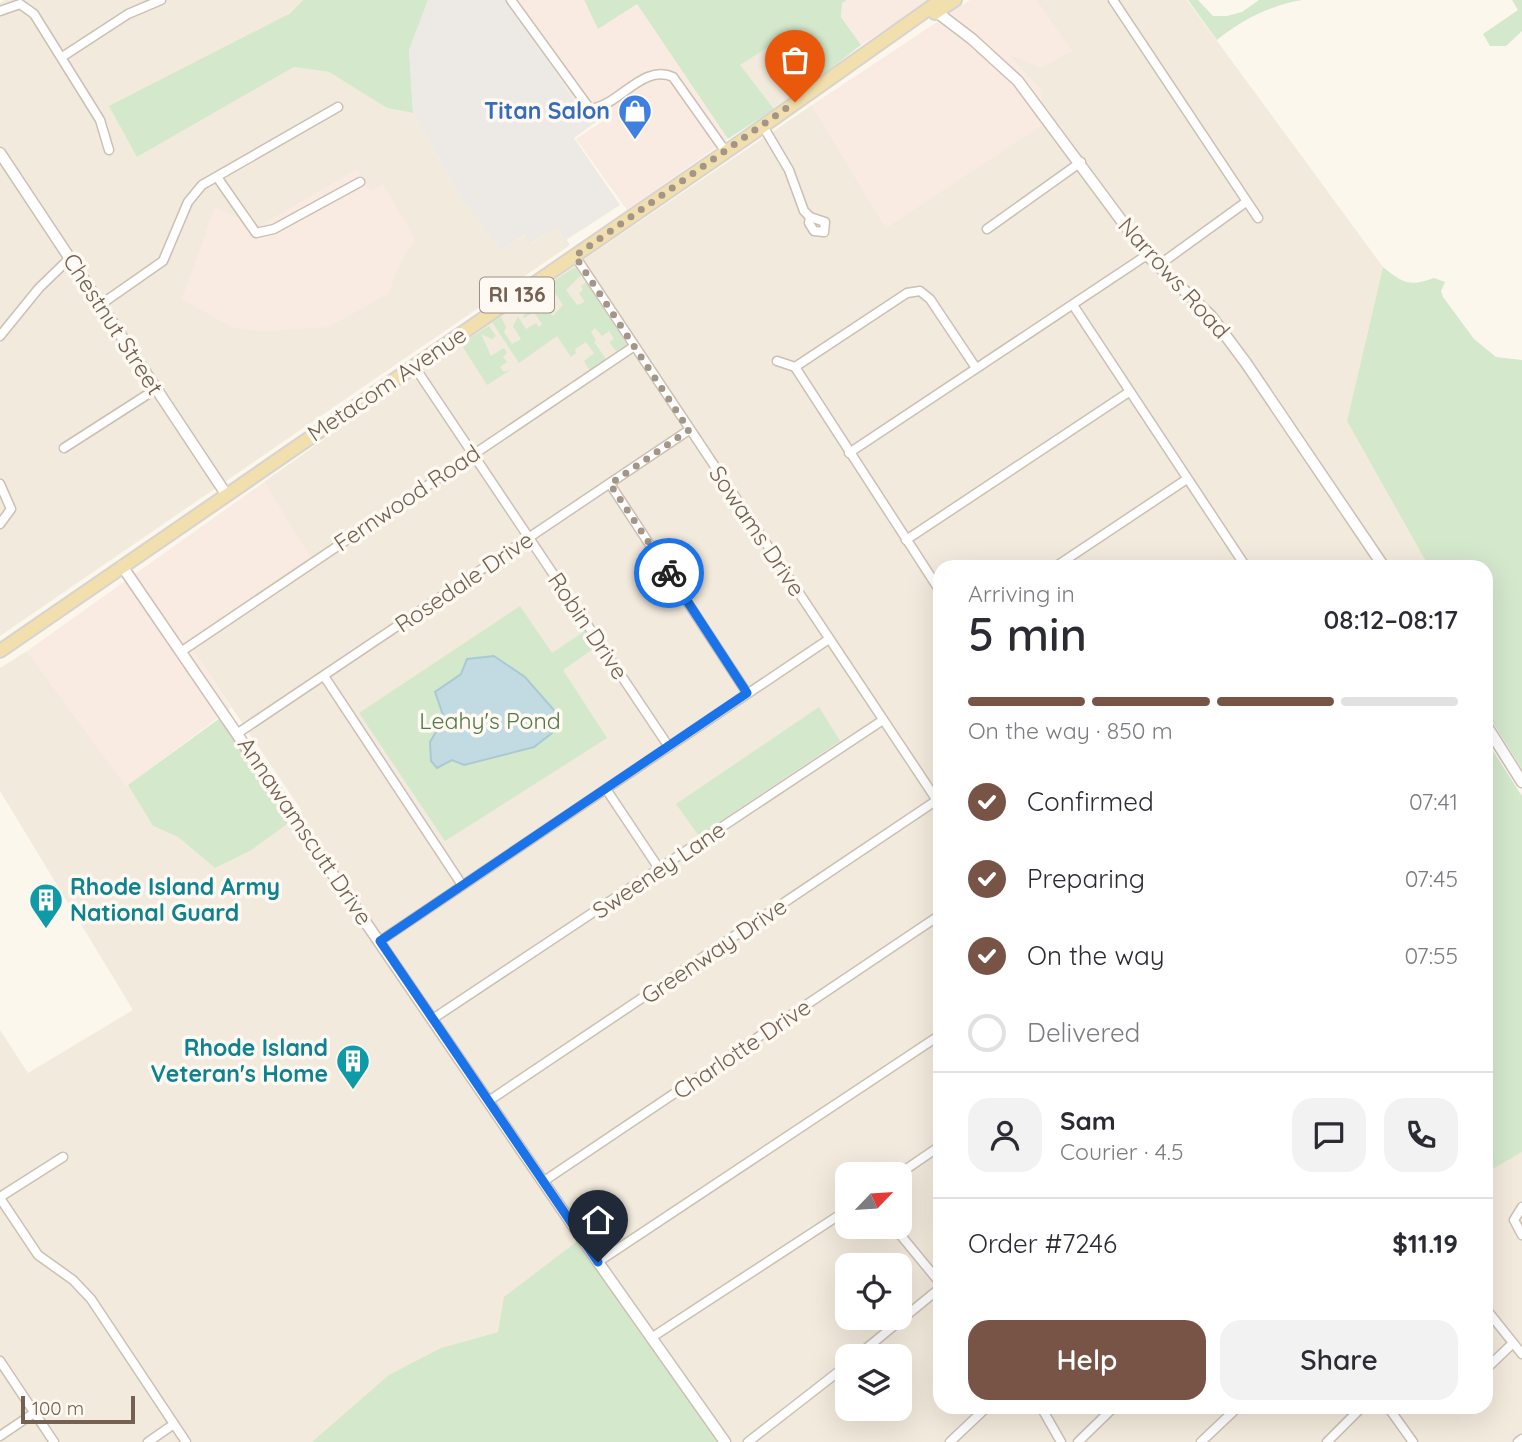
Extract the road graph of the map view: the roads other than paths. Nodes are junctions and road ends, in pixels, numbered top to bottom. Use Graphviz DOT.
graph roads {
  1 [pos="161,0"];
  2 [pos="512,0"];
  3 [pos="955,0"];
  4 [pos="1114,0"];
  5 [pos="936,6"];
  6 [pos="0,10"];
  7 [pos="62,57"];
  8 [pos="338,107"];
  9 [pos="768,122"];
  10 [pos="109,150"];
  11 [pos="726,152"];
  12 [pos="0,153"];
  13 [pos="1081,162"];
  14 [pos="217,177"];
  15 [pos="360,182"];
  16 [pos="1246,202"];
  17 [pos="810,217"];
  18 [pos="1258,218"];
  19 [pos="987,229"];
  20 [pos="1147,255"];
  21 [pos="575,256"];
  22 [pos="70,258"];
  23 [pos="1159,265"];
  24 [pos="100,305"];
  25 [pos="1073,305"];
  26 [pos="0,337"];
  27 [pos="633,347"];
  28 [pos="777,361"];
  29 [pos="414,366"];
  30 [pos="795,367"];
  31 [pos="976,368"];
  32 [pos="156,389"];
  33 [pos="1129,392"];
  34 [pos="689,430"];
  35 [pos="64,448"];
  36 [pos="474,453"];
  37 [pos="849,453"];
  38 [pos="1187,479"];
  39 [pos="0,484"];
  40 [pos="610,484"];
  41 [pos="226,494"];
  42 [pos="0,524"];
  43 [pos="530,538"];
  44 [pos="906,540"];
  45 [pos="1066,560"];
  46 [pos="1240,560"];
  47 [pos="1379,560"];
  48 [pos="122,566"];
  49 [pos="933,580"];
  50 [pos="830,639"];
  51 [pos="0,651"];
  52 [pos="182,651"];
  53 [pos="324,677"];
  54 [pos="747,693"];
  55 [pos="883,720"];
  56 [pos="238,733"];
  57 [pos="1493,735"];
  58 [pos="669,747"];
  59 [pos="1522,782"];
  60 [pos="606,789"];
  61 [pos="933,795"];
  62 [pos="933,806"];
  63 [pos="660,870"];
  64 [pos="462,885"];
  65 [pos="933,920"];
  66 [pos="380,941"];
  67 [pos="434,1018"];
  68 [pos="933,1040"];
  69 [pos="490,1100"];
  70 [pos="933,1151"];
  71 [pos="63,1157"];
  72 [pos="912,1165"];
  73 [pos="544,1181"];
  74 [pos="0,1198"];
  75 [pos="1522,1207"];
  76 [pos="835,1218"];
  77 [pos="1522,1236"];
  78 [pos="904,1239"];
  79 [pos="598,1262"];
  80 [pos="933,1274"];
  81 [pos="933,1294"];
  82 [pos="1493,1318"];
  83 [pos="651,1338"];
  84 [pos="1513,1343"];
  85 [pos="872,1344"];
  86 [pos="1522,1354"];
  87 [pos="0,1361"];
  88 [pos="1493,1362"];
  89 [pos="835,1374"];
  90 [pos="34,1413"];
  91 [pos="980,1414"];
  92 [pos="1045,1414"];
  93 [pos="1107,1414"];
  94 [pos="1231,1414"];
  95 [pos="1355,1414"];
  96 [pos="1393,1414"];
  97 [pos="174,1424"];
  98 [pos="0,1436"];
  99 [pos="54,1442"];
  100 [pos="148,1442"];
  101 [pos="186,1442"];
  102 [pos="725,1442"];
  103 [pos="748,1442"];
  104 [pos="950,1442"];
  105 [pos="1061,1442"];
  106 [pos="1078,1442"];
  107 [pos="1201,1442"];
  108 [pos="1327,1442"];
  109 [pos="1413,1442"];
  1 -- 7 [label="street"];
  2 -- 11 [label="street"];
  3 -- 5 [label="main road, Metacom Avenue / RI 136"];
  4 -- 16 [label="street"];
  5 -- 9 [label="main road, Metacom Avenue / RI 136"];
  5 -- 13 [label="street, Narrows Road"];
  6 -- 7 [label="street"];
  7 -- 10 [label="street"];
  8 -- 14 [label="street"];
  9 -- 11 [label="main road, Metacom Avenue / RI 136"];
  9 -- 17 [label="street"];
  11 -- 21 [label="main road, Metacom Avenue / RI 136"];
  12 -- 22 [label="street, Chestnut Street"];
  13 -- 19 [label="street"];
  13 -- 20 [label="street, Narrows Road"];
  14 -- 15 [label="street"];
  14 -- 24 [label="street"];
  16 -- 18 [label="street"];
  16 -- 23 [label="street"];
  20 -- 23 [label="street, Narrows Road"];
  20 -- 25 [label="street"];
  21 -- 27 [label="street, Sowams Drive"];
  21 -- 29 [label="main road, Metacom Avenue / RI 136"];
  22 -- 24 [label="street, Chestnut Street"];
  22 -- 26 [label="street"];
  23 -- 47 [label="street, Narrows Road"];
  24 -- 32 [label="street, Chestnut Street"];
  25 -- 31 [label="street"];
  25 -- 33 [label="street"];
  27 -- 34 [label="street, Sowams Drive"];
  27 -- 36 [label="street, Fernwood Road"];
  28 -- 30 [label="street"];
  29 -- 36 [label="street, Robin Drive"];
  29 -- 41 [label="main road, Metacom Avenue / RI 136"];
  30 -- 31 [label="street"];
  30 -- 37 [label="street"];
  31 -- 37 [label="street"];
  32 -- 35 [label="street"];
  32 -- 41 [label="street, Chestnut Street"];
  33 -- 38 [label="street"];
  33 -- 44 [label="street"];
  34 -- 40 [label="street, Rosedale Drive"];
  34 -- 50 [label="street, Sowams Drive"];
  36 -- 43 [label="street, Robin Drive"];
  36 -- 52 [label="street, Fernwood Road"];
  37 -- 44 [label="street"];
  38 -- 45 [label="street"];
  38 -- 46 [label="street"];
  39 -- 42 [label="street"];
  40 -- 43 [label="street, Rosedale Drive"];
  40 -- 54 [label="street"];
  41 -- 48 [label="main road, Metacom Avenue / RI 136"];
  43 -- 53 [label="street, Rosedale Drive"];
  43 -- 58 [label="street, Robin Drive"];
  44 -- 49 [label="street"];
  48 -- 51 [label="main road, Metacom Avenue / RI 136"];
  48 -- 52 [label="street, Annawamscutt Drive"];
  50 -- 54 [label="street"];
  50 -- 55 [label="street, Sowams Drive"];
  52 -- 56 [label="street, Annawamscutt Drive"];
  53 -- 56 [label="street, Rosedale Drive"];
  53 -- 64 [label="street"];
  54 -- 58 [label="street"];
  55 -- 61 [label="street, Sowams Drive"];
  55 -- 63 [label="street, Sweeney Lane"];
  56 -- 66 [label="street, Annawamscutt Drive"];
  57 -- 59 [label="street"];
  58 -- 60 [label="street"];
  60 -- 63 [label="street"];
  60 -- 64 [label="street"];
  62 -- 69 [label="street, Greenway Drive"];
  63 -- 67 [label="street, Sweeney Lane"];
  64 -- 66 [label="street"];
  65 -- 73 [label="street, Charlotte Drive"];
  66 -- 67 [label="street, Annawamscutt Drive"];
  67 -- 69 [label="street, Annawamscutt Drive"];
  68 -- 79 [label="street"];
  69 -- 73 [label="street, Annawamscutt Drive"];
  70 -- 72 [label="street"];
  71 -- 74 [label="street"];
  73 -- 79 [label="street, Annawamscutt Drive"];
  74 -- 97 [label="street"];
  75 -- 77 [label="street"];
  76 -- 83 [label="street"];
  78 -- 80 [label="street"];
  79 -- 83 [label="street, Annawamscutt Drive"];
  81 -- 85 [label="street"];
  82 -- 84 [label="street"];
  83 -- 102 [label="street, Annawamscutt Drive"];
  84 -- 86 [label="street"];
  84 -- 88 [label="street"];
  87 -- 90 [label="street"];
  89 -- 103 [label="street"];
  90 -- 98 [label="street"];
  90 -- 99 [label="street"];
  91 -- 104 [label="street"];
  92 -- 105 [label="street"];
  93 -- 106 [label="street"];
  94 -- 107 [label="street"];
  95 -- 108 [label="street"];
  96 -- 109 [label="street"];
  97 -- 100 [label="street"];
  97 -- 101 [label="street"];
}
